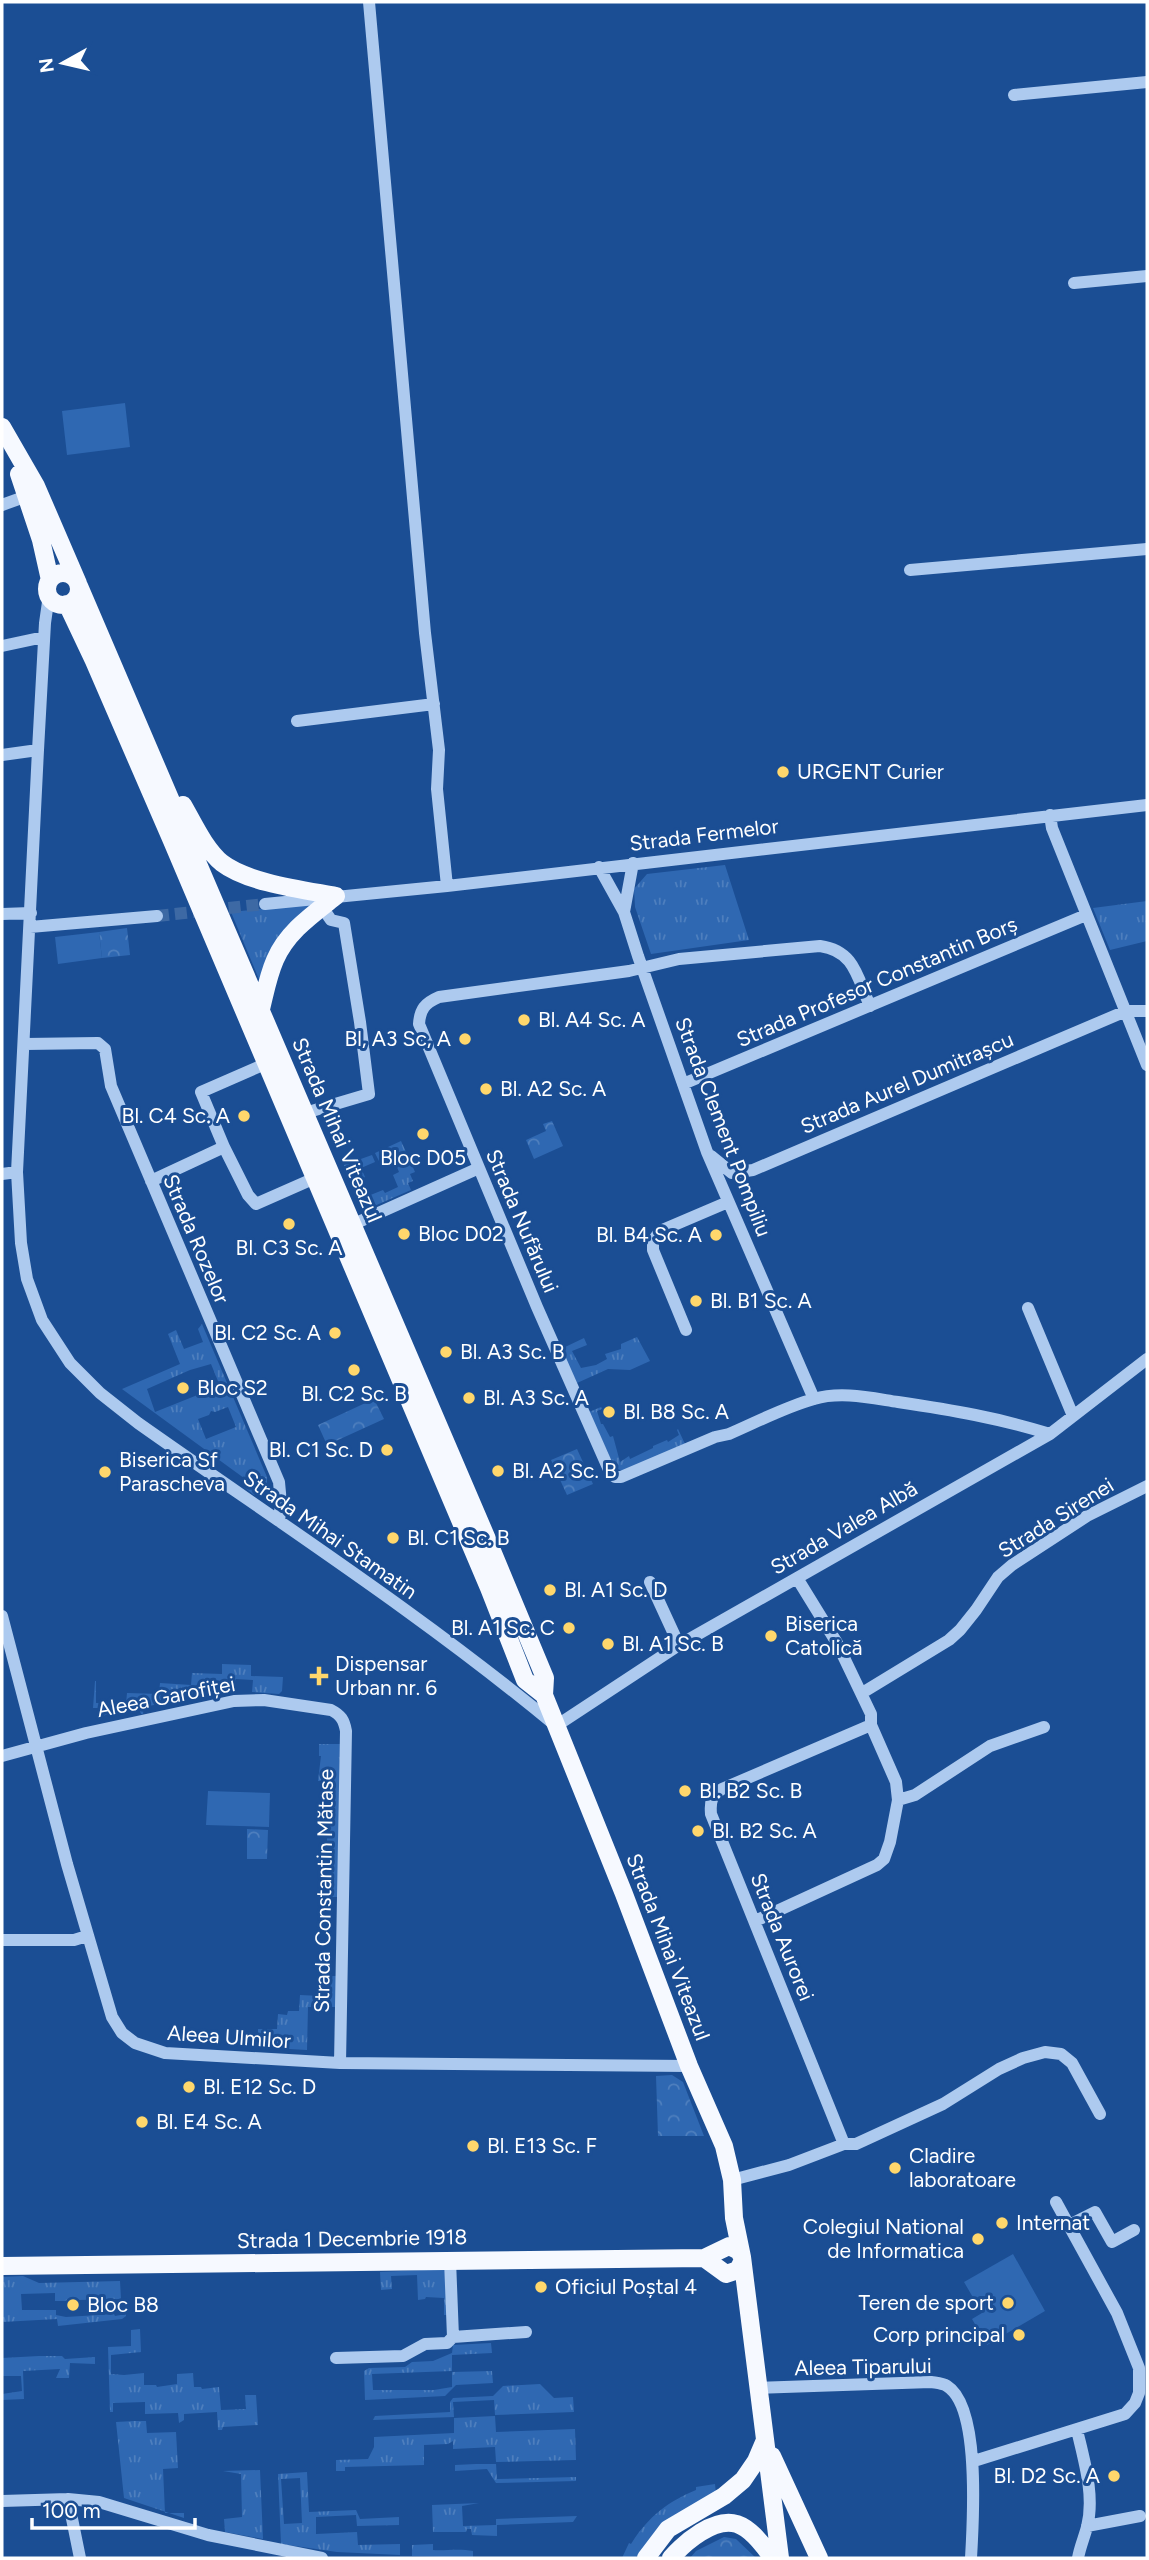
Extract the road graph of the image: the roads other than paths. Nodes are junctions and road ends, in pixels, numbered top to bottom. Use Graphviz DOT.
graph roads {
  1 [pos="369,2"];
  2 [pos="1147,82"];
  3 [pos="1014,94"];
  4 [pos="1147,276"];
  5 [pos="1074,283"];
  6 [pos="2,430"];
  7 [pos="27,496"];
  8 [pos="2,505"];
  9 [pos="1147,549"];
  10 [pos="910,569"];
  11 [pos="78,583"];
  12 [pos="49,588"];
  13 [pos="66,604"];
  14 [pos="44,636"];
  15 [pos="2,646"];
  16 [pos="434,704"];
  17 [pos="297,721"];
  18 [pos="38,750"];
  19 [pos="2,755"];
  20 [pos="152,757"];
  21 [pos="1147,804"];
  22 [pos="1050,815"];
  23 [pos="633,863"];
  24 [pos="599,867"];
  25 [pos="447,886"];
  26 [pos="329,902"];
  27 [pos="265,904"];
  28 [pos="624,912"];
  29 [pos="31,913"];
  30 [pos="2,914"];
  31 [pos="1086,915"];
  32 [pos="157,916"];
  33 [pos="30,927"];
  34 [pos="642,966"];
  35 [pos="870,1006"];
  36 [pos="261,1009"];
  37 [pos="1126,1011"];
  38 [pos="1147,1011"];
  39 [pos="25,1044"];
  40 [pos="265,1064"];
  41 [pos="1147,1065"];
  42 [pos="281,1079"];
  43 [pos="683,1084"];
  44 [pos="305,1113"];
  45 [pos="225,1147"];
  46 [pos="707,1152"];
  47 [pos="479,1168"];
  48 [pos="17,1172"];
  49 [pos="2,1174"];
  50 [pos="315,1178"];
  51 [pos="150,1181"];
  52 [pos="728,1202"];
  53 [pos="346,1227"];
  54 [pos="1028,1308"];
  55 [pos="686,1330"];
  56 [pos="1147,1359"];
  57 [pos="814,1399"];
  58 [pos="1073,1416"];
  59 [pos="1050,1434"];
  60 [pos="1147,1486"];
  61 [pos="279,1521"];
  62 [pos="797,1578"];
  63 [pos="650,1582"];
  64 [pos="2,1616"];
  65 [pos="679,1645"];
  66 [pos="519,1685"];
  67 [pos="862,1693"];
  68 [pos="544,1695"];
  69 [pos="344,1721"];
  70 [pos="871,1725"];
  71 [pos="556,1726"];
  72 [pos="1044,1727"];
  73 [pos="35,1746"];
  74 [pos="2,1756"];
  75 [pos="898,1800"];
  76 [pos="755,1921"];
  77 [pos="87,1936"];
  78 [pos="2,1940"];
  79 [pos="340,2063"];
  80 [pos="689,2066"];
  81 [pos="1100,2114"];
  82 [pos="844,2144"];
  83 [pos="732,2180"];
  84 [pos="1056,2202"];
  85 [pos="734,2218"];
  86 [pos="1069,2225"];
  87 [pos="1134,2230"];
  88 [pos="715,2252"];
  89 [pos="450,2260"];
  90 [pos="742,2260"];
  91 [pos="2,2266"];
  92 [pos="720,2271"];
  93 [pos="747,2306"];
  94 [pos="526,2332"];
  95 [pos="453,2337"];
  96 [pos="336,2358"];
  97 [pos="758,2388"];
  98 [pos="1077,2430"];
  99 [pos="765,2440"];
  100 [pos="974,2461"];
  101 [pos="68,2499"];
  102 [pos="2,2501"];
  103 [pos="1140,2516"];
  104 [pos="1087,2526"];
  105 [pos="80,2558"];
  106 [pos="322,2558"];
  107 [pos="646,2558"];
  108 [pos="671,2558"];
  109 [pos="773,2558"];
  110 [pos="780,2558"];
  111 [pos="819,2558"];
  112 [pos="971,2558"];
  113 [pos="1078,2558"];
  1 -- 16 [label="street"];
  2 -- 3 [label="street"];
  4 -- 5 [label="street"];
  6 -- 7 [label="main road, Strada Mihai Viteazul"];
  6 -- 11 [label="main road, Strada Mihai Viteazul"];
  7 -- 8 [label="street"];
  7 -- 12 [label="main road, Strada Mihai Viteazul"];
  9 -- 10 [label="street"];
  11 -- 12 [label="main road"];
  11 -- 13 [label="main road"];
  11 -- 20 [label="main road, Strada Mihai Viteazul"];
  12 -- 13 [label="main road"];
  12 -- 14 [label="street, Strada Mihai Stamatin"];
  13 -- 40 [label="main road, Strada Mihai Viteazul"];
  14 -- 15 [label="street"];
  14 -- 18 [label="street, Strada Mihai Stamatin"];
  16 -- 17 [label="street"];
  16 -- 25 [label="street"];
  18 -- 19 [label="street"];
  18 -- 29 [label="street, Strada Mihai Stamatin"];
  20 -- 26 [label="main road"];
  20 -- 36 [label="main road, Strada Mihai Viteazul"];
  21 -- 22 [label="street, Strada Fermelor"];
  22 -- 23 [label="street, Strada Fermelor"];
  22 -- 31 [label="street"];
  23 -- 24 [label="street, Strada Fermelor"];
  23 -- 28 [label="street, Strada Clement Pompiliu"];
  24 -- 25 [label="street, Strada Fermelor"];
  24 -- 28 [label="street"];
  25 -- 26 [label="street, Strada Fermelor"];
  26 -- 27 [label="street, Strada Fermelor"];
  26 -- 36 [label="main road"];
  26 -- 44 [label="street"];
  28 -- 34 [label="street, Strada Clement Pompiliu"];
  29 -- 30 [label="street"];
  29 -- 33 [label="street, Strada Mihai Stamatin"];
  31 -- 35 [label="street, Strada Profesor Constantin Borș"];
  31 -- 37 [label="street"];
  32 -- 33 [label="street"];
  33 -- 39 [label="street, Strada Mihai Stamatin"];
  34 -- 35 [label="street, Strada Nufărului"];
  34 -- 43 [label="street, Strada Clement Pompiliu"];
  34 -- 47 [label="street, Strada Nufărului"];
  35 -- 43 [label="street, Strada Profesor Constantin Borș"];
  36 -- 42 [label="main road, Strada Mihai Viteazul"];
  37 -- 38 [label="street"];
  37 -- 41 [label="street"];
  37 -- 46 [label="street, Strada Aurel Dumitrașcu"];
  39 -- 48 [label="street, Strada Mihai Stamatin"];
  39 -- 51 [label="street, Strada Rozelor"];
  40 -- 42 [label="main road, Strada Mihai Viteazul"];
  40 -- 45 [label="street"];
  42 -- 44 [label="main road, Strada Mihai Viteazul"];
  42 -- 50 [label="main road, Strada Mihai Viteazul"];
  43 -- 46 [label="street, Strada Clement Pompiliu"];
  44 -- 53 [label="main road, Strada Mihai Viteazul"];
  45 -- 50 [label="street"];
  45 -- 51 [label="street"];
  46 -- 52 [label="street, Strada Clement Pompiliu"];
  47 -- 53 [label="street"];
  47 -- 57 [label="street, Strada Nufărului"];
  48 -- 49 [label="street"];
  48 -- 61 [label="street, Strada Mihai Stamatin"];
  50 -- 53 [label="main road, Strada Mihai Viteazul"];
  51 -- 61 [label="street, Strada Rozelor"];
  52 -- 55 [label="street"];
  52 -- 57 [label="street, Strada Clement Pompiliu"];
  53 -- 66 [label="main road, Strada Mihai Viteazul"];
  53 -- 68 [label="main road, Strada Mihai Viteazul"];
  54 -- 58 [label="street"];
  56 -- 58 [label="street, Strada Valea Albă"];
  57 -- 59 [label="street, Strada Nufărului"];
  58 -- 59 [label="street, Strada Valea Albă"];
  59 -- 62 [label="street, Strada Valea Albă"];
  60 -- 67 [label="street, Strada Sirenei"];
  61 -- 66 [label="street, Strada Mihai Stamatin"];
  62 -- 65 [label="street, Strada Valea Albă"];
  62 -- 67 [label="street"];
  63 -- 65 [label="street"];
  64 -- 73 [label="street, Aleea Ulmilor"];
  65 -- 71 [label="street, Strada Valea Albă"];
  66 -- 68 [label="main road"];
  66 -- 71 [label="street, Strada Mihai Stamatin"];
  67 -- 70 [label="street"];
  68 -- 71 [label="main road, Strada Mihai Viteazul"];
  69 -- 73 [label="street, Aleea Garofiței"];
  69 -- 79 [label="street, Strada Constantin Mătase"];
  70 -- 75 [label="street"];
  70 -- 76 [label="street, Strada Aurorei"];
  71 -- 80 [label="main road, Strada Mihai Viteazul"];
  72 -- 75 [label="street"];
  73 -- 74 [label="street, Aleea Garofiței"];
  73 -- 77 [label="street, Aleea Ulmilor"];
  75 -- 76 [label="street"];
  76 -- 82 [label="street, Strada Aurorei"];
  77 -- 78 [label="street"];
  77 -- 79 [label="street, Aleea Ulmilor"];
  79 -- 80 [label="street, Aleea Ulmilor"];
  80 -- 83 [label="main road, Strada Mihai Viteazul"];
  81 -- 82 [label="street"];
  82 -- 83 [label="street"];
  83 -- 85 [label="main road, Strada Mihai Viteazul"];
  84 -- 86 [label="street"];
  85 -- 88 [label="main road, Strada Mihai Viteazul"];
  85 -- 90 [label="main road, Strada Mihai Viteazul"];
  86 -- 87 [label="street"];
  86 -- 98 [label="street"];
  88 -- 89 [label="main road, Strada 1 Decembrie 1918"];
  88 -- 90 [label="main road"];
  88 -- 92 [label="main road"];
  89 -- 91 [label="main road, Strada 1 Decembrie 1918"];
  89 -- 95 [label="street"];
  90 -- 92 [label="main road"];
  90 -- 93 [label="main road, Strada Mihai Viteazul"];
  92 -- 93 [label="main road, Strada Mihai Viteazul"];
  93 -- 97 [label="main road, Strada Mihai Viteazul"];
  94 -- 95 [label="street"];
  95 -- 96 [label="street"];
  97 -- 99 [label="main road, Strada Mihai Viteazul"];
  97 -- 100 [label="street, Aleea Tiparului"];
  98 -- 100 [label="street"];
  98 -- 104 [label="street"];
  99 -- 107 [label="main road"];
  99 -- 110 [label="main road, Strada Mihai Viteazul"];
  99 -- 111 [label="main road, Strada Mihai Viteazul"];
  100 -- 112 [label="street, Aleea Tiparului"];
  101 -- 102 [label="street"];
  101 -- 105 [label="street"];
  101 -- 106 [label="street"];
  103 -- 104 [label="street"];
  104 -- 113 [label="street"];
  108 -- 109 [label="main road"];
}
